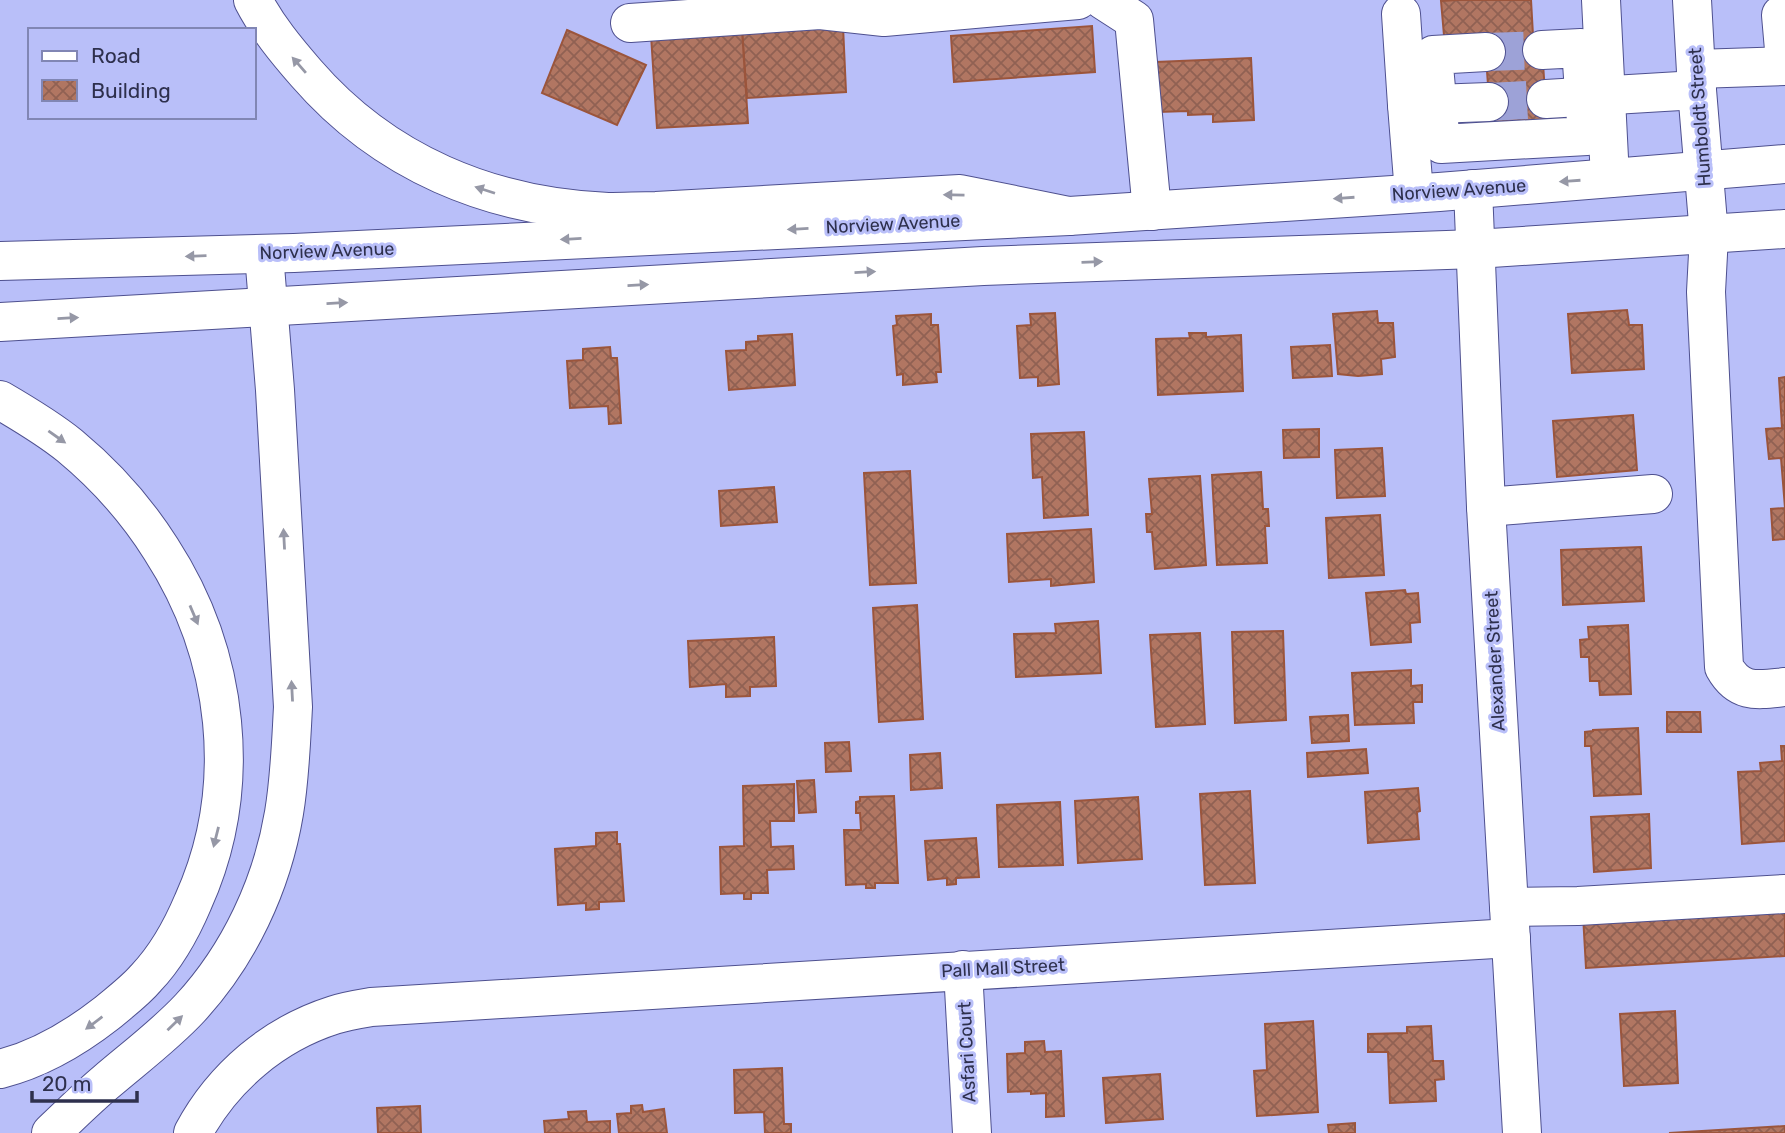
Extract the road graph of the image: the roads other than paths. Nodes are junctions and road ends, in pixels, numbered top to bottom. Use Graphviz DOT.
graph roads {
  1 [pos="253,0"];
  2 [pos="1078,0"];
  3 [pos="1103,0"];
  4 [pos="1601,0"];
  5 [pos="1692,0"];
  6 [pos="1781,10"];
  7 [pos="1401,14"];
  8 [pos="630,23"];
  9 [pos="1542,50"];
  10 [pos="1486,52"];
  11 [pos="1785,64"];
  12 [pos="1696,79"];
  13 [pos="1595,97"];
  14 [pos="1546,99"];
  15 [pos="1489,102"];
  16 [pos="1423,105"];
  17 [pos="1785,164"];
  18 [pos="1704,172"];
  19 [pos="1609,178"];
  20 [pos="1473,189"];
  21 [pos="1414,193"];
  22 [pos="1152,211"];
  23 [pos="1069,216"];
  24 [pos="1785,229"];
  25 [pos="1710,235"];
  26 [pos="1476,249"];
  27 [pos="264,254"];
  28 [pos="0,261"];
  29 [pos="269,306"];
  30 [pos="0,322"];
  31 [pos="0,400"];
  32 [pos="1653,494"];
  33 [pos="1486,507"];
  34 [pos="1785,687"];
  35 [pos="1785,894"];
  36 [pos="1510,923"];
  37 [pos="963,970"];
  38 [pos="0,1069"];
  39 [pos="51,1133"];
  40 [pos="193,1133"];
  41 [pos="972,1133"];
  42 [pos="1522,1133"];
  23 -- 1 [label="main road, one-way"];
  2 -- 8 [label="main road"];
  3 -- 22 [label="main road"];
  4 -- 13 [label="main road"];
  5 -- 12 [label="main road, Humboldt Street"];
  6 -- 11 [label="main road"];
  7 -- 16 [label="main road"];
  9 -- 13 [label="main road"];
  10 -- 16 [label="main road"];
  11 -- 12 [label="main road"];
  12 -- 13 [label="main road"];
  12 -- 18 [label="main road, Humboldt Street"];
  13 -- 14 [label="main road"];
  13 -- 16 [label="main road"];
  13 -- 19 [label="main road"];
  15 -- 16 [label="main road"];
  16 -- 21 [label="main road"];
  17 -- 18 [label="main road, Norview Avenue"];
  18 -- 19 [label="main road, Norview Avenue"];
  18 -- 25 [label="main road, Humboldt Street"];
  19 -- 20 [label="main road, Norview Avenue, one-way"];
  20 -- 21 [label="main road, Norview Avenue"];
  20 -- 26 [label="main road, Alexander Street"];
  21 -- 22 [label="main road, Norview Avenue, one-way"];
  22 -- 23 [label="main road, Norview Avenue"];
  23 -- 27 [label="main road, Norview Avenue, one-way"];
  24 -- 25 [label="main road"];
  25 -- 26 [label="main road"];
  25 -- 34 [label="main road, Humboldt Street"];
  29 -- 26 [label="main road, one-way"];
  26 -- 33 [label="main road, Alexander Street"];
  27 -- 28 [label="main road, Norview Avenue, one-way"];
  27 -- 29 [label="main road"];
  30 -- 29 [label="main road, one-way"];
  39 -- 29 [label="main road, one-way"];
  31 -- 38 [label="main road, one-way"];
  32 -- 33 [label="main road"];
  33 -- 36 [label="main road, Alexander Street"];
  35 -- 36 [label="main road, Pall Mall Street"];
  36 -- 37 [label="main road, Pall Mall Street"];
  36 -- 42 [label="main road, Alexander Street"];
  37 -- 40 [label="main road, Pall Mall Street"];
  37 -- 41 [label="main road, Asfari Court"];
}
